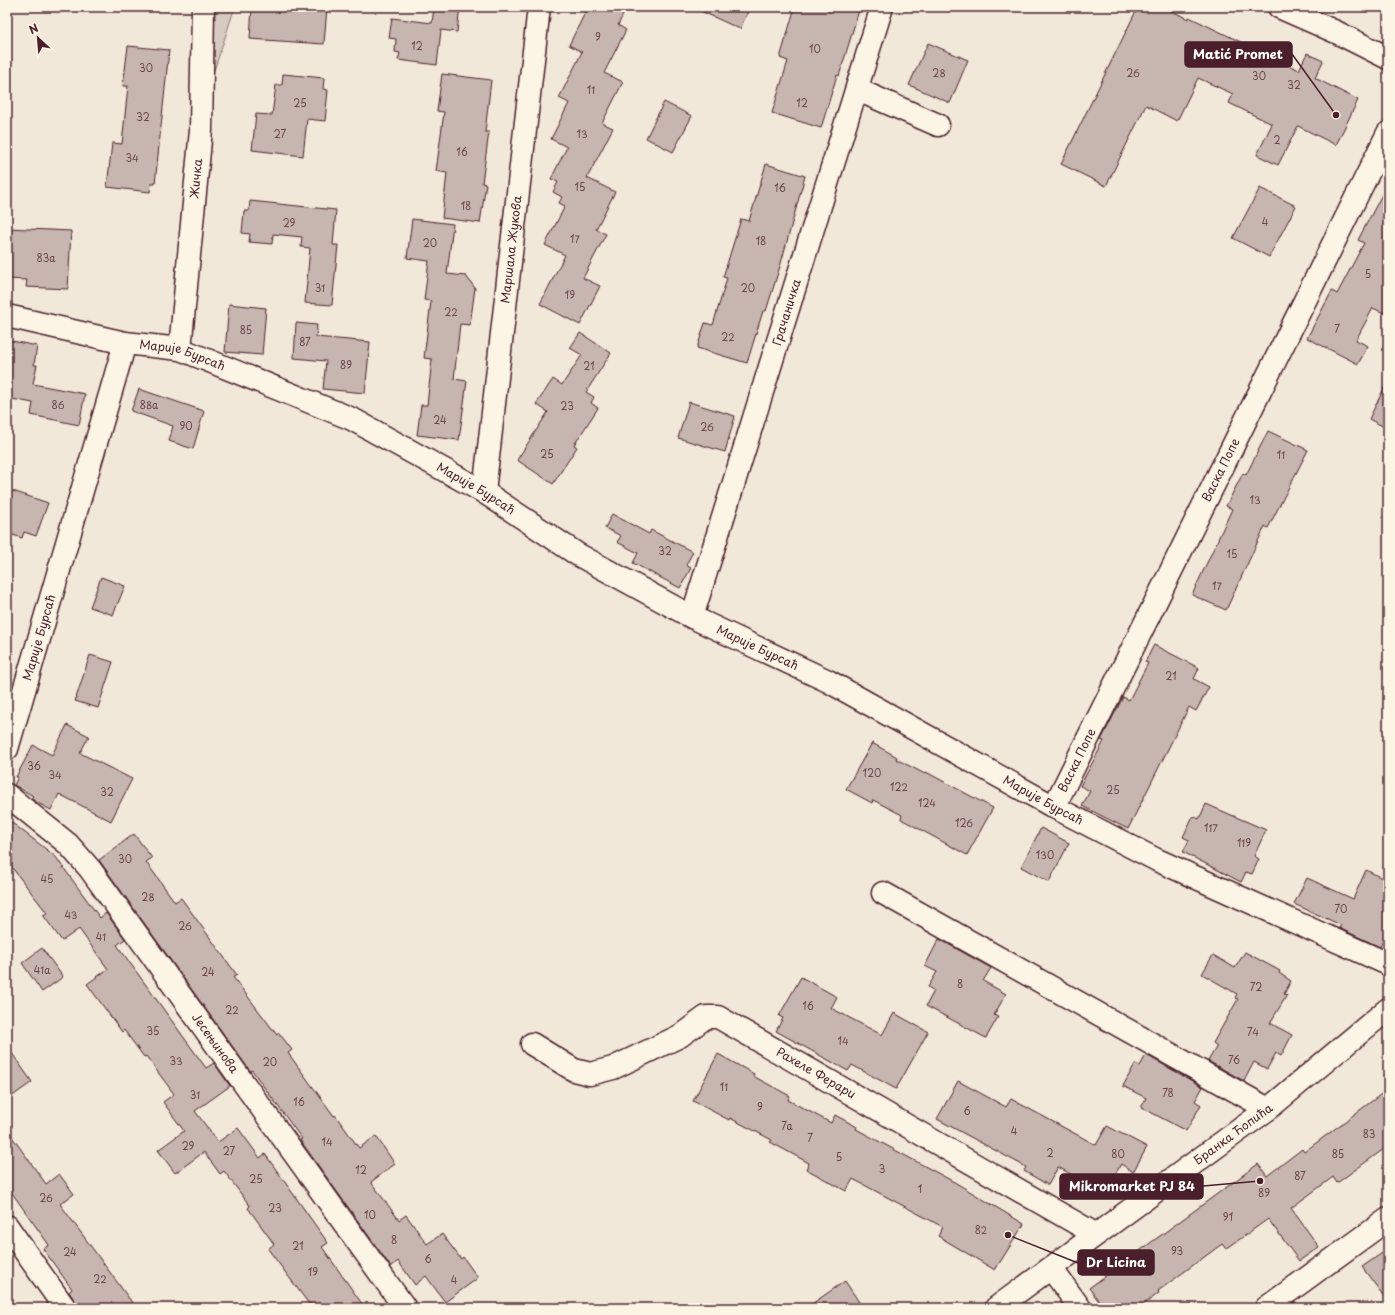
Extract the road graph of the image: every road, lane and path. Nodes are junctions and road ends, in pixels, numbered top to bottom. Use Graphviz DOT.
graph roads {
  1 [pos="204,7"];
  2 [pos="539,7"];
  3 [pos="882,7"];
  4 [pos="1279,7"];
  5 [pos="1388,58"];
  6 [pos="858,90"];
  7 [pos="938,125"];
  8 [pos="1388,133"];
  9 [pos="7,316"];
  10 [pos="125,343"];
  11 [pos="180,350"];
  12 [pos="484,492"];
  13 [pos="692,617"];
  14 [pos="7,749"];
  15 [pos="7,795"];
  16 [pos="1054,807"];
  17 [pos="883,893"];
  18 [pos="1388,964"];
  19 [pos="1388,1010"];
  20 [pos="532,1044"];
  21 [pos="1268,1109"];
  22 [pos="1388,1219"];
  23 [pos="7,1226"];
  24 [pos="1095,1234"];
  25 [pos="1051,1268"];
  26 [pos="66,1308"];
  27 [pos="405,1308"];
  28 [pos="996,1308"];
  29 [pos="1080,1308"];
  30 [pos="1266,1308"];
  1 -- 11 [label="street, Жичка"];
  2 -- 12 [label="street, Маршала Жукова"];
  3 -- 6 [label="street, Грачаничка"];
  4 -- 5 [label="street"];
  6 -- 7 [label="street"];
  6 -- 13 [label="street, Грачаничка"];
  8 -- 16 [label="street, Васка Попе"];
  9 -- 10 [label="street, Марије Бурсаћ"];
  10 -- 11 [label="street, Марије Бурсаћ"];
  10 -- 14 [label="street, Марије Бурсаћ"];
  11 -- 12 [label="street, Марије Бурсаћ"];
  12 -- 13 [label="street, Марије Бурсаћ"];
  13 -- 16 [label="street, Марије Бурсаћ"];
  15 -- 27 [label="street, Јесењинова"];
  16 -- 18 [label="street, Марије Бурсаћ"];
  17 -- 21 [label="street"];
  19 -- 21 [label="street, Бранка Ћопића"];
  20 -- 24 [label="street, Рахеле Ферари"];
  21 -- 24 [label="street, Бранка Ћопића"];
  22 -- 30 [label="street"];
  23 -- 26 [label="street"];
  24 -- 25 [label="street, Бранка Ћопића"];
  25 -- 28 [label="street, Бранка Ћопића"];
  25 -- 29 [label="street"];
}
